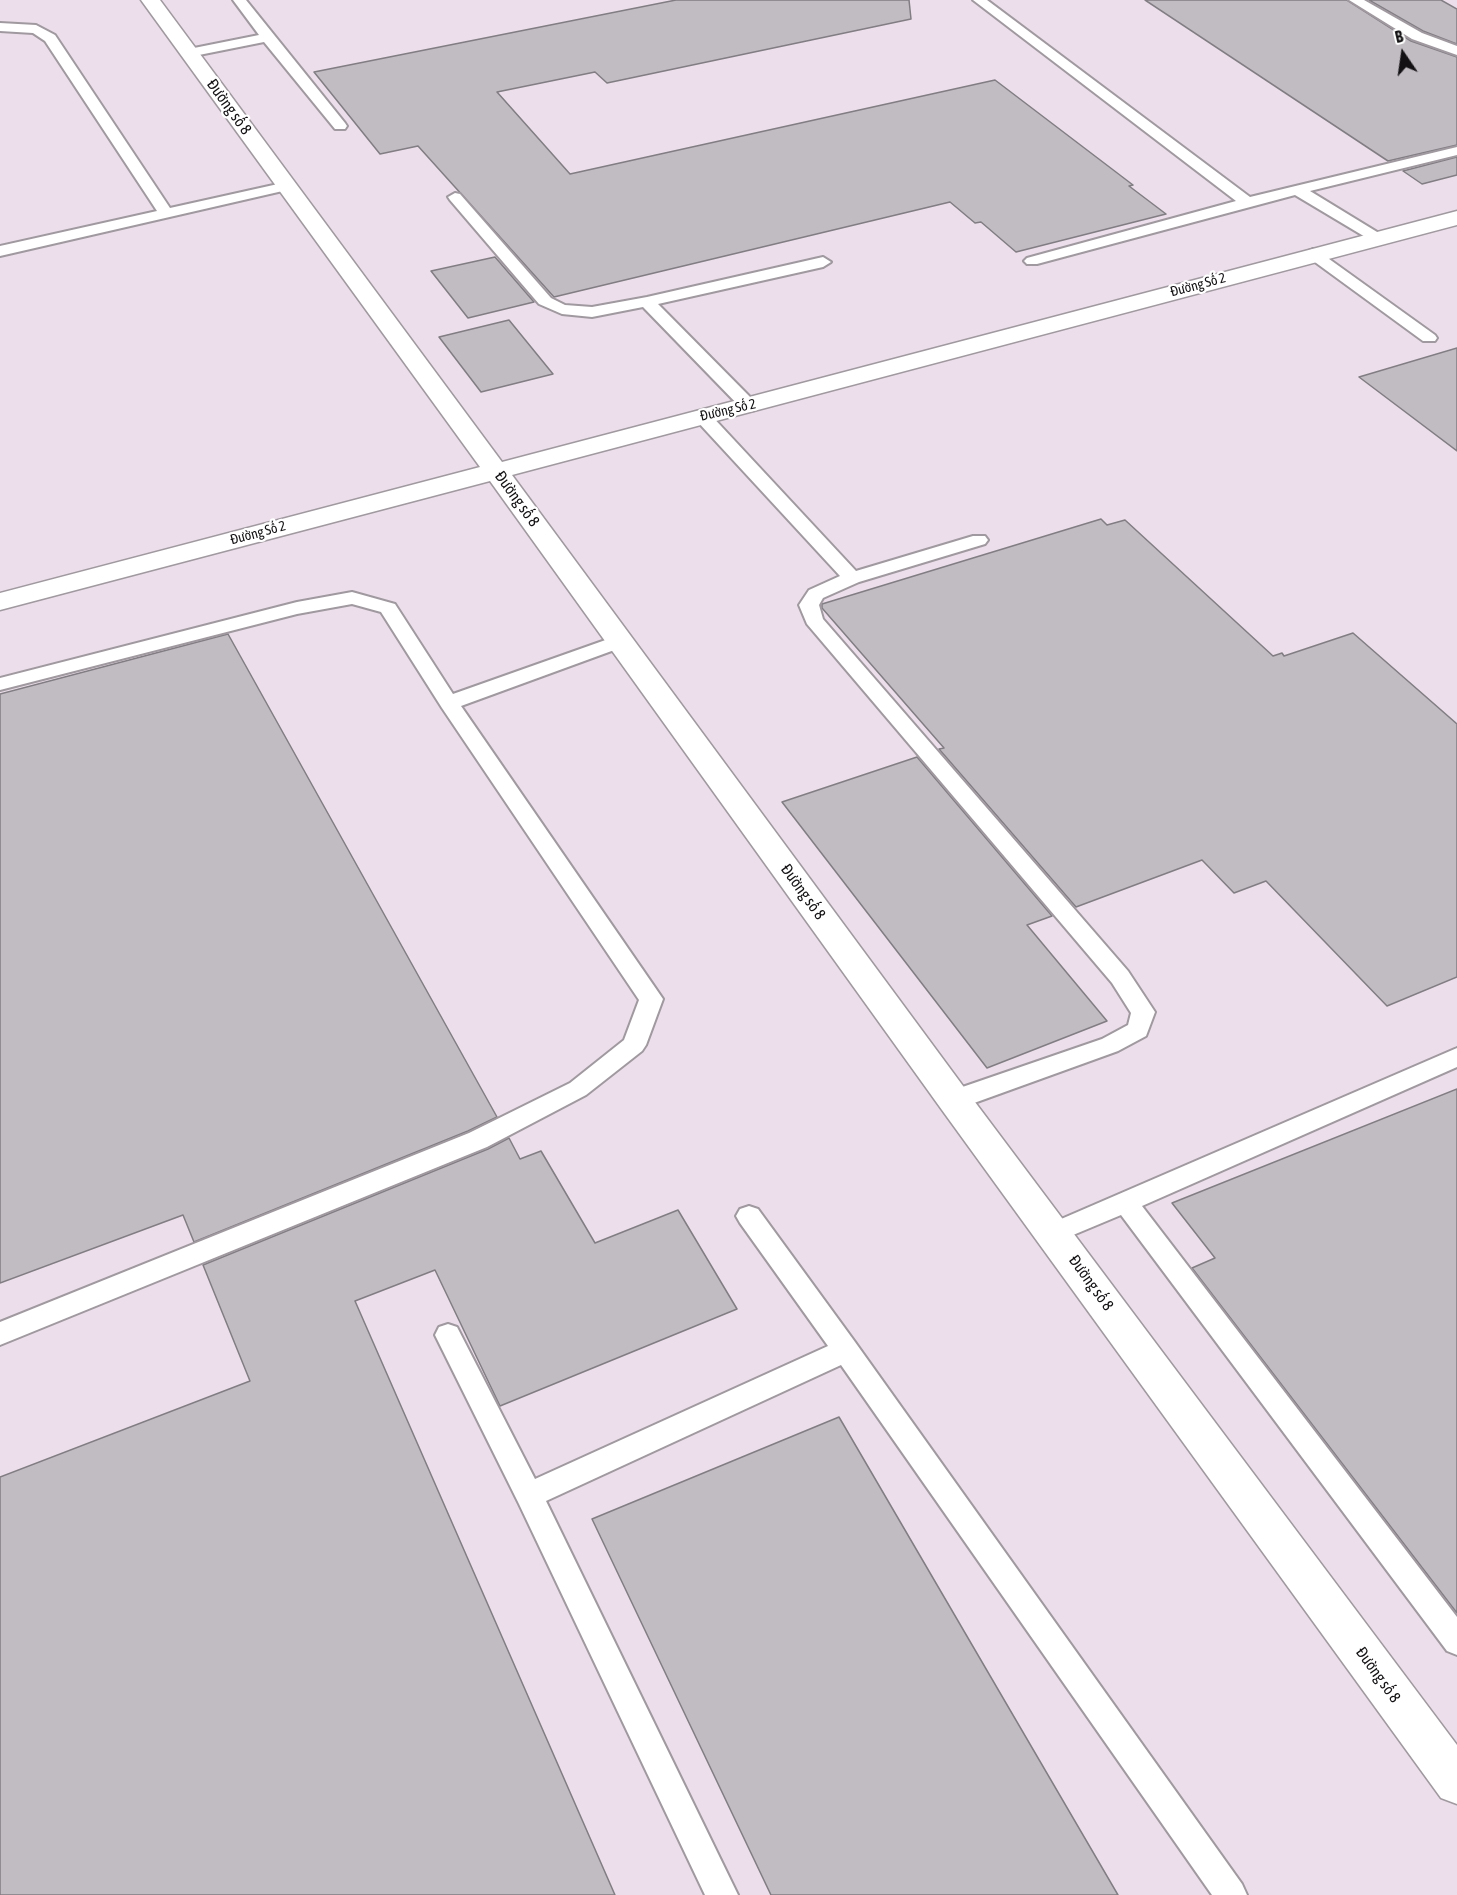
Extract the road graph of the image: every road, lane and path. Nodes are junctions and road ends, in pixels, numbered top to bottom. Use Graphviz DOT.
graph roads {
  1 [pos="150,0"];
  2 [pos="239,0"];
  3 [pos="979,0"];
  4 [pos="1355,0"];
  5 [pos="0,27"];
  6 [pos="267,37"];
  7 [pos="1457,51"];
  8 [pos="189,53"];
  9 [pos="339,126"];
  10 [pos="1457,151"];
  11 [pos="288,186"];
  12 [pos="1296,189"];
  13 [pos="455,197"];
  14 [pos="1247,202"];
  15 [pos="166,213"];
  16 [pos="1457,218"];
  17 [pos="1377,238"];
  18 [pos="0,251"];
  19 [pos="1313,254"];
  20 [pos="1032,261"];
  21 [pos="823,262"];
  22 [pos="647,302"];
  23 [pos="1429,338"];
  24 [pos="749,406"];
  25 [pos="702,416"];
  26 [pos="496,470"];
  27 [pos="979,540"];
  28 [pos="852,578"];
  29 [pos="0,602"];
  30 [pos="621,641"];
  31 [pos="0,684"];
  32 [pos="449,703"];
  33 [pos="1457,1057"];
  34 [pos="954,1100"];
  35 [pos="1125,1202"];
  36 [pos="749,1216"];
  37 [pos="1054,1233"];
  38 [pos="0,1334"];
  39 [pos="448,1335"];
  40 [pos="846,1350"];
  41 [pos="529,1495"];
  42 [pos="1457,1641"];
  43 [pos="1457,1782"];
  44 [pos="722,1895"];
  45 [pos="1231,1895"];
  1 -- 8 [label="street, Đường số 8"];
  2 -- 6 [label="lane"];
  3 -- 14 [label="lane"];
  4 -- 7 [label="lane"];
  5 -- 15 [label="lane"];
  6 -- 8 [label="lane"];
  6 -- 9 [label="lane"];
  8 -- 11 [label="street, Đường số 8"];
  10 -- 12 [label="lane"];
  11 -- 15 [label="lane"];
  11 -- 26 [label="street, Đường số 8"];
  12 -- 14 [label="lane"];
  12 -- 17 [label="lane"];
  13 -- 22 [label="lane"];
  14 -- 20 [label="lane"];
  15 -- 18 [label="lane"];
  16 -- 17 [label="street, Đường Số 2"];
  17 -- 19 [label="street, Đường Số 2"];
  19 -- 23 [label="lane"];
  19 -- 24 [label="street, Đường Số 2"];
  21 -- 22 [label="lane"];
  22 -- 24 [label="lane"];
  24 -- 25 [label="street, Đường Số 2"];
  25 -- 26 [label="street, Đường Số 2"];
  25 -- 28 [label="lane"];
  26 -- 29 [label="street, Đường Số 2"];
  26 -- 30 [label="street, Đường số 8"];
  27 -- 28 [label="lane"];
  28 -- 34 [label="lane"];
  30 -- 32 [label="lane"];
  30 -- 34 [label="street, Đường số 8"];
  31 -- 32 [label="lane"];
  32 -- 38 [label="lane"];
  33 -- 35 [label="lane"];
  34 -- 37 [label="street, Đường số 8"];
  35 -- 37 [label="lane"];
  35 -- 42 [label="lane"];
  36 -- 40 [label="lane"];
  37 -- 43 [label="street, Đường số 8"];
  39 -- 41 [label="lane"];
  40 -- 41 [label="lane"];
  40 -- 45 [label="lane"];
  41 -- 44 [label="lane"];
}
